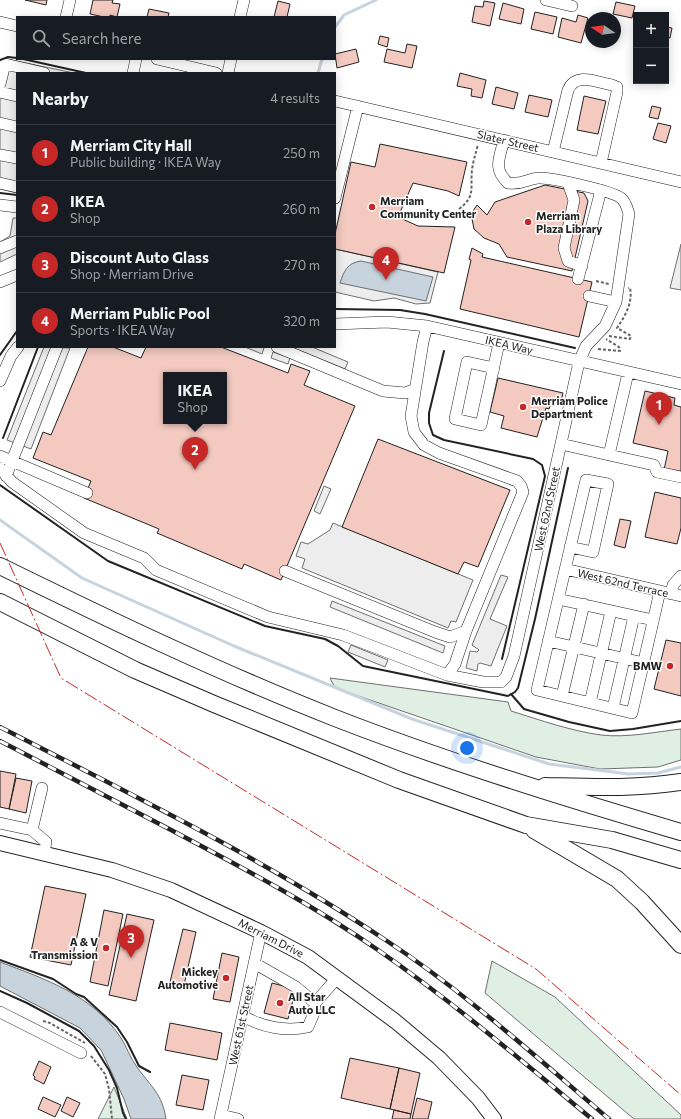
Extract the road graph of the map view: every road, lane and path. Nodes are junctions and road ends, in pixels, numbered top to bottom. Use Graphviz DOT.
graph roads {
  1 [pos="70,0"];
  2 [pos="244,0"];
  3 [pos="546,0"];
  4 [pos="572,6"];
  5 [pos="66,16"];
  6 [pos="240,16"];
  7 [pos="0,22"];
  8 [pos="16,26"];
  9 [pos="136,60"];
  10 [pos="161,60"];
  11 [pos="231,60"];
  12 [pos="40,72"];
  13 [pos="133,72"];
  14 [pos="212,72"];
  15 [pos="228,72"];
  16 [pos="0,84"];
  17 [pos="0,92"];
  18 [pos="16,96"];
  19 [pos="336,101"];
  20 [pos="358,106"];
  21 [pos="0,123"];
  22 [pos="16,127"];
  23 [pos="504,140"];
  24 [pos="478,143"];
  25 [pos="552,152"];
  26 [pos="0,155"];
  27 [pos="16,158"];
  28 [pos="601,163"];
  29 [pos="681,182"];
  30 [pos="0,183"];
  31 [pos="568,183"];
  32 [pos="16,187"];
  33 [pos="600,190"];
  34 [pos="336,194"];
  35 [pos="0,205"];
  36 [pos="16,207"];
  37 [pos="459,210"];
  38 [pos="16,241"];
  39 [pos="0,248"];
  40 [pos="582,266"];
  41 [pos="16,275"];
  42 [pos="578,279"];
  43 [pos="596,281"];
  44 [pos="0,282"];
  45 [pos="609,284"];
  46 [pos="625,287"];
  47 [pos="589,296"];
  48 [pos="616,302"];
  49 [pos="336,324"];
  50 [pos="427,326"];
  51 [pos="499,343"];
  52 [pos="17,348"];
  53 [pos="57,348"];
  54 [pos="279,348"];
  55 [pos="595,355"];
  56 [pos="579,362"];
  57 [pos="494,368"];
  58 [pos="628,373"];
  59 [pos="0,381"];
  60 [pos="681,384"];
  61 [pos="415,389"];
  62 [pos="561,444"];
  63 [pos="609,455"];
  64 [pos="0,456"];
  65 [pos="12,461"];
  66 [pos="3,472"];
  67 [pos="681,477"];
  68 [pos="87,493"];
  69 [pos="570,547"];
  70 [pos="0,566"];
  71 [pos="565,569"];
  72 [pos="285,571"];
  73 [pos="681,576"];
  74 [pos="660,591"];
  75 [pos="676,595"];
  76 [pos="558,599"];
  77 [pos="0,602"];
  78 [pos="584,604"];
  79 [pos="611,610"];
  80 [pos="0,613"];
  81 [pos="26,616"];
  82 [pos="634,616"];
  83 [pos="654,620"];
  84 [pos="466,631"];
  85 [pos="548,641"];
  86 [pos="574,647"];
  87 [pos="601,653"];
  88 [pos="624,659"];
  89 [pos="644,663"];
  90 [pos="447,676"];
  91 [pos="562,696"];
  92 [pos="590,703"];
  93 [pos="613,708"];
  94 [pos="681,782"];
  95 [pos="527,786"];
  96 [pos="42,788"];
  97 [pos="4,824"];
  98 [pos="526,825"];
  99 [pos="32,830"];
  100 [pos="681,832"];
  101 [pos="2,843"];
  102 [pos="44,852"];
  103 [pos="681,860"];
  104 [pos="261,932"];
  105 [pos="681,944"];
  106 [pos="254,962"];
  107 [pos="337,978"];
  108 [pos="315,1003"];
  109 [pos="0,1012"];
  110 [pos="243,1016"];
  111 [pos="81,1053"];
  112 [pos="220,1117"];
  113 [pos="238,1119"];
  114 [pos="494,1119"];
  1 -- 5 [label="street"];
  2 -- 6 [label="street"];
  3 -- 4 [label="street"];
  7 -- 8 [label="street"];
  9 -- 13 [label="street"];
  10 -- 14 [label="street"];
  11 -- 15 [label="street"];
  12 -- 16 [label="street"];
  17 -- 18 [label="street"];
  19 -- 20 [label="street, Slater Street"];
  20 -- 23 [label="street, Slater Street"];
  20 -- 34 [label="street"];
  21 -- 22 [label="street"];
  23 -- 25 [label="street, Slater Street"];
  23 -- 31 [label="street, West 62nd Street"];
  24 -- 37 [label="path"];
  25 -- 28 [label="street, Slater Street"];
  25 -- 28 [label="street"];
  26 -- 27 [label="street"];
  28 -- 29 [label="street, Slater Street"];
  30 -- 32 [label="street"];
  31 -- 33 [label="street, West 62nd Street"];
  31 -- 40 [label="street"];
  33 -- 40 [label="street"];
  33 -- 48 [label="street, West 62nd Street"];
  35 -- 36 [label="street"];
  38 -- 39 [label="street"];
  40 -- 42 [label="street"];
  41 -- 44 [label="street"];
  43 -- 45 [label="path"];
  46 -- 55 [label="path"];
  47 -- 48 [label="street"];
  48 -- 56 [label="street, West 62nd Street"];
  49 -- 50 [label="street, IKEA Way"];
  50 -- 51 [label="street, IKEA Way"];
  50 -- 61 [label="street"];
  51 -- 56 [label="street, IKEA Way"];
  51 -- 57 [label="street"];
  52 -- 59 [label="street"];
  53 -- 65 [label="street"];
  54 -- 61 [label="street"];
  56 -- 58 [label="street, IKEA Way"];
  56 -- 62 [label="street, West 62nd Street"];
  57 -- 57 [label="street"];
  58 -- 60 [label="street, IKEA Way"];
  58 -- 63 [label="street"];
  61 -- 84 [label="street"];
  62 -- 63 [label="street"];
  62 -- 90 [label="street, West 62nd Street"];
  63 -- 67 [label="street"];
  64 -- 65 [label="street"];
  65 -- 66 [label="street"];
  65 -- 68 [label="street"];
  66 -- 90 [label="street"];
  69 -- 69 [label="street"];
  69 -- 71 [label="street"];
  70 -- 95 [label="highway"];
  71 -- 74 [label="street, West 62nd Terrace"];
  71 -- 76 [label="street"];
  72 -- 84 [label="street"];
  73 -- 75 [label="street"];
  74 -- 75 [label="street, West 62nd Terrace"];
  74 -- 83 [label="street"];
  76 -- 78 [label="street"];
  76 -- 85 [label="street"];
  77 -- 81 [label="highway"];
  78 -- 79 [label="street"];
  78 -- 86 [label="street"];
  79 -- 82 [label="street"];
  79 -- 87 [label="street"];
  80 -- 81 [label="highway"];
  81 -- 98 [label="highway"];
  82 -- 83 [label="street"];
  82 -- 88 [label="street"];
  83 -- 89 [label="street"];
  84 -- 90 [label="street"];
  85 -- 86 [label="street"];
  85 -- 91 [label="street"];
  86 -- 87 [label="street"];
  86 -- 91 [label="street"];
  87 -- 88 [label="street"];
  87 -- 92 [label="street"];
  88 -- 89 [label="street"];
  88 -- 93 [label="street"];
  89 -- 93 [label="street"];
  91 -- 92 [label="street"];
  92 -- 93 [label="street"];
  94 -- 95 [label="highway"];
  95 -- 100 [label="highway"];
  96 -- 99 [label="street"];
  97 -- 99 [label="street"];
  97 -- 101 [label="street"];
  98 -- 103 [label="highway"];
  98 -- 105 [label="highway"];
  99 -- 102 [label="street"];
  101 -- 102 [label="main road, Merriam Drive"];
  102 -- 104 [label="main road, Merriam Drive"];
  104 -- 106 [label="street, West 61st Street"];
  104 -- 107 [label="main road, Merriam Drive"];
  106 -- 108 [label="street"];
  106 -- 110 [label="street, West 61st Street"];
  107 -- 108 [label="street"];
  107 -- 114 [label="main road, Merriam Drive"];
  108 -- 110 [label="street"];
  109 -- 111 [label="street"];
  110 -- 112 [label="street, West 61st Street"];
  112 -- 113 [label="street"];
}
